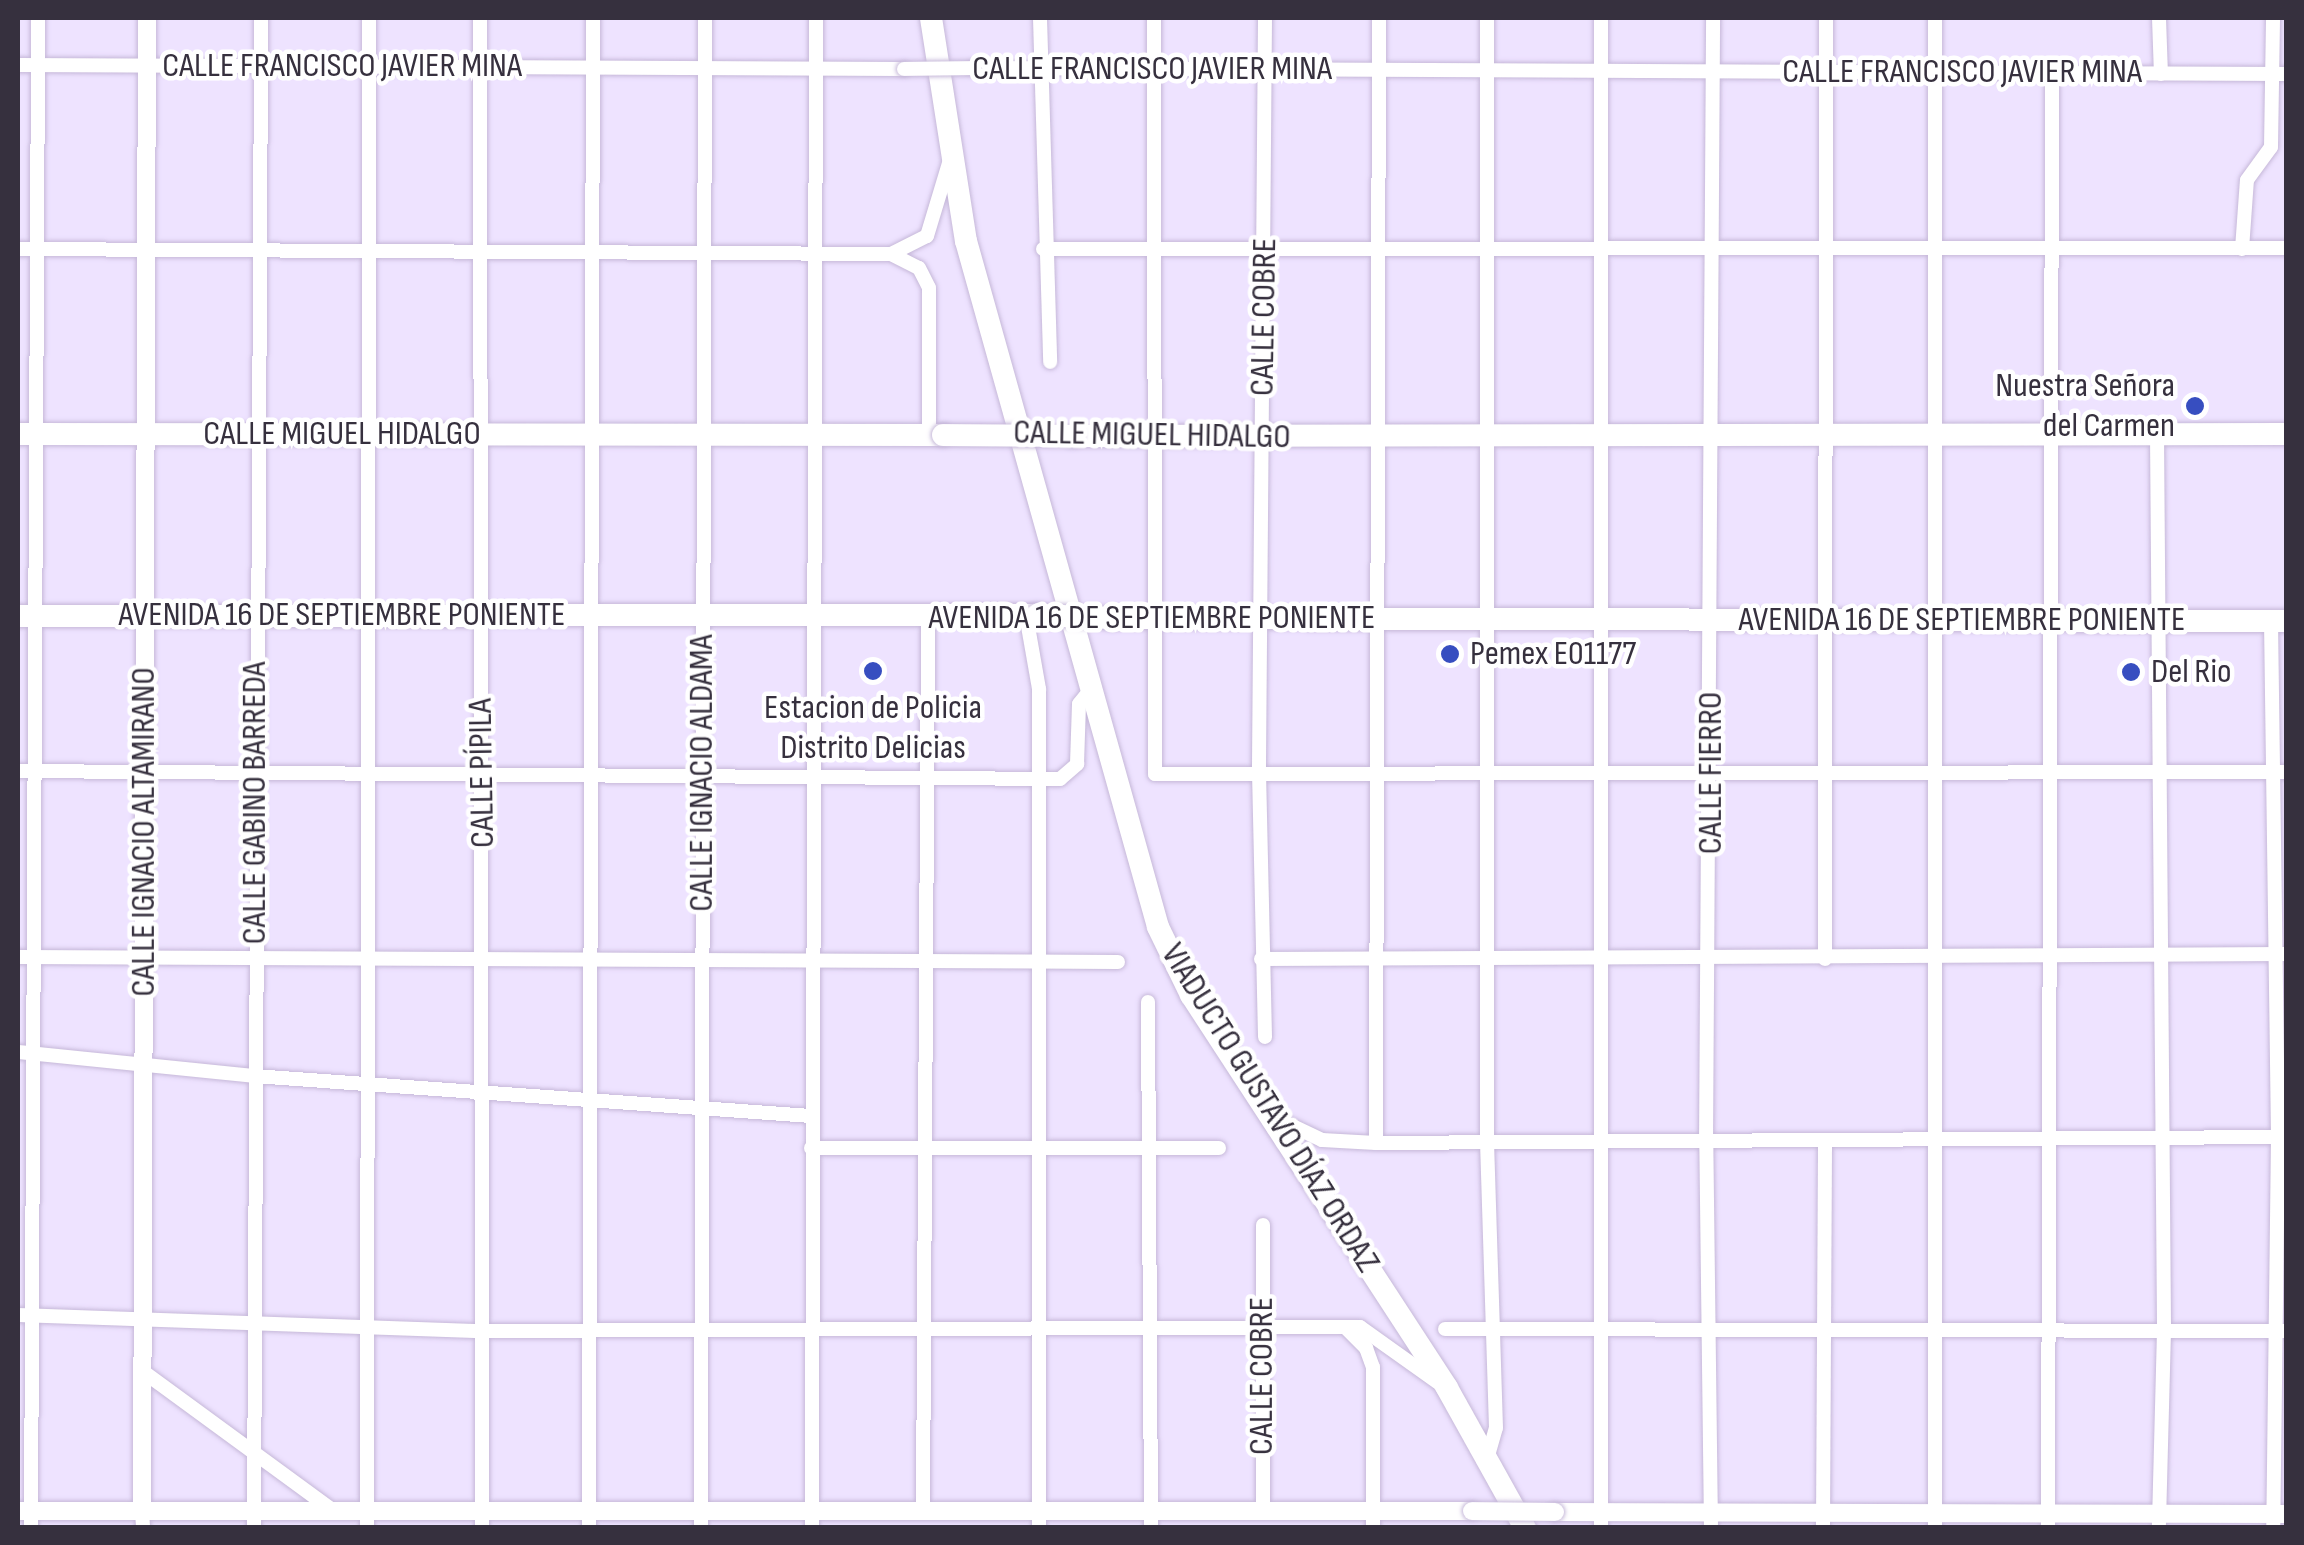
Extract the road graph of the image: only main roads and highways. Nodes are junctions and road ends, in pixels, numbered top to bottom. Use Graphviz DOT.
graph roads {
  1 [pos="931,18"];
  2 [pos="26,434"];
  3 [pos="2286,434"];
  4 [pos="25,616"];
  5 [pos="2279,621"];
  6 [pos="1524,1528"];
  1 -- 6 [label="main road, VIADUCTO GUSTAVO DÍAZ ORDAZ"];
  2 -- 3 [label="main road, CALLE MIGUEL HIDALGO, bridge"];
  4 -- 5 [label="main road, AVENIDA 16 DE SEPTIEMBRE PONIENTE, bridge"];
}
